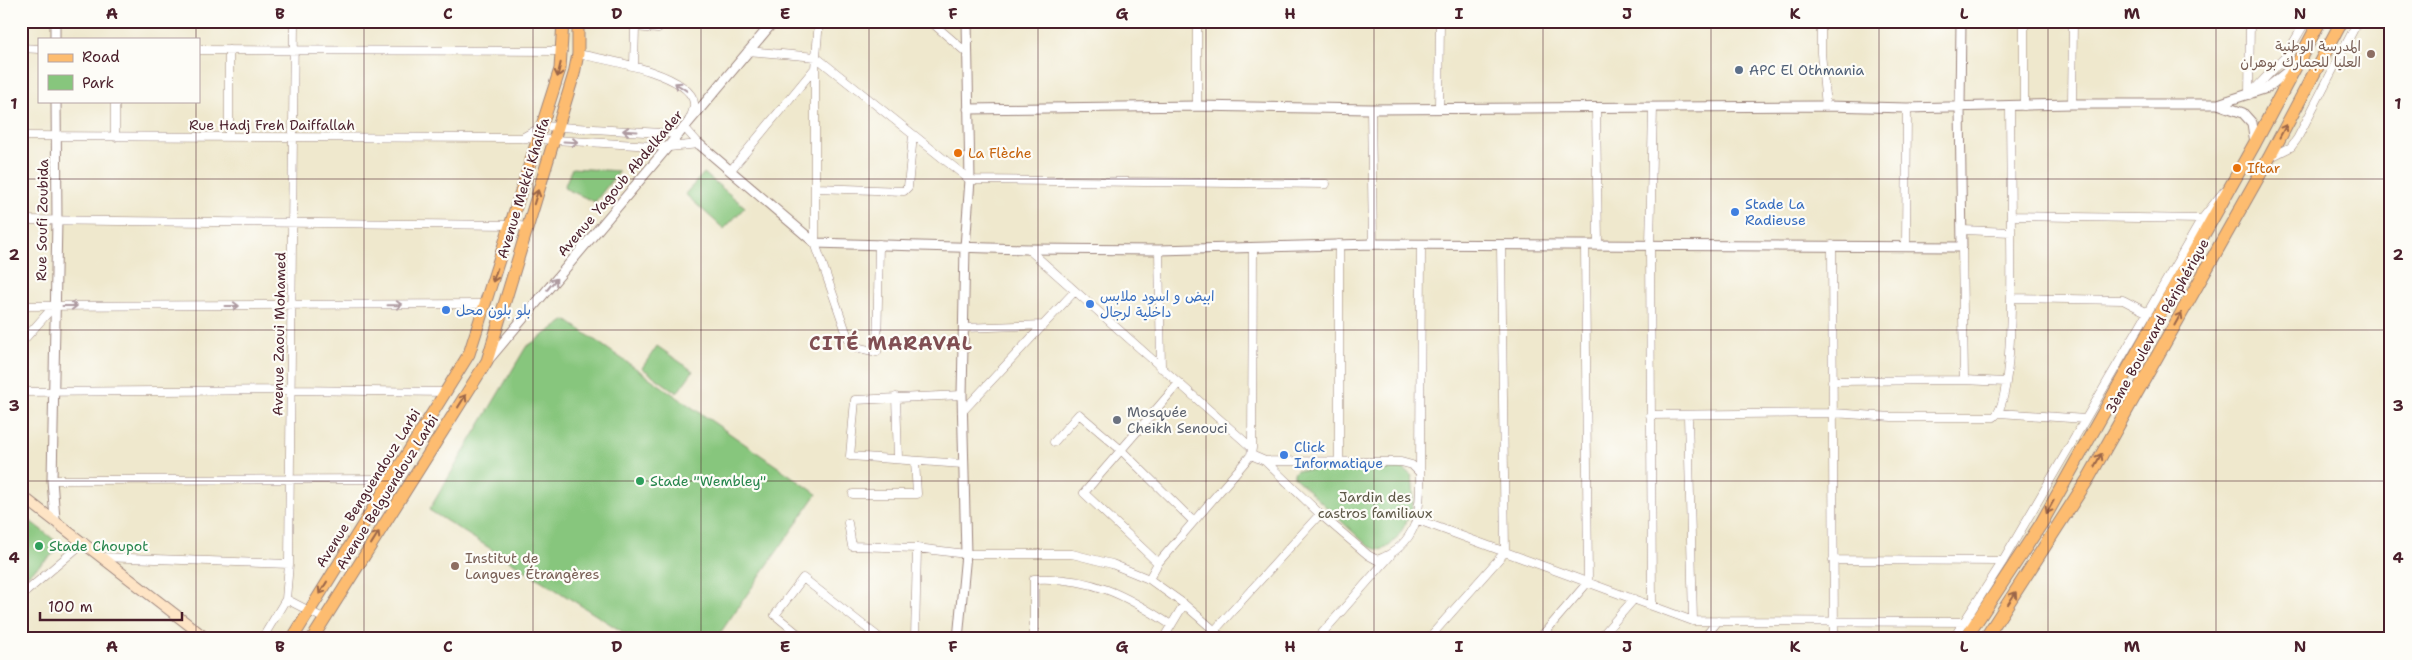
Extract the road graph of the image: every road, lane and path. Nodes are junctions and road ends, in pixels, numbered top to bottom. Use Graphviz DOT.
graph roads {
  1 [pos="55,21"];
  2 [pos="294,21"];
  3 [pos="563,21"];
  4 [pos="578,21"];
  5 [pos="774,21"];
  6 [pos="819,21"];
  7 [pos="930,21"];
  8 [pos="968,21"];
  9 [pos="1197,21"];
  10 [pos="1440,21"];
  11 [pos="1821,21"];
  12 [pos="1961,21"];
  13 [pos="2024,21"];
  14 [pos="2074,21"];
  15 [pos="2250,21"];
  16 [pos="2306,21"];
  17 [pos="2320,21"];
  18 [pos="2342,21"];
  19 [pos="2358,21"];
  20 [pos="658,28"];
  21 [pos="55,38"];
  22 [pos="21,48"];
  23 [pos="38,49"];
  24 [pos="200,50"];
  25 [pos="229,50"];
  26 [pos="563,51"];
  27 [pos="748,51"];
  28 [pos="294,52"];
  29 [pos="967,53"];
  30 [pos="578,54"];
  31 [pos="816,57"];
  32 [pos="2296,64"];
  33 [pos="634,65"];
  34 [pos="815,68"];
  35 [pos="2249,95"];
  36 [pos="56,102"];
  37 [pos="116,102"];
  38 [pos="2072,104"];
  39 [pos="2218,104"];
  40 [pos="1197,106"];
  41 [pos="1826,106"];
  42 [pos="2010,106"];
  43 [pos="2024,106"];
  44 [pos="1960,107"];
  45 [pos="1439,108"];
  46 [pos="1653,108"];
  47 [pos="1907,108"];
  48 [pos="968,109"];
  49 [pos="1371,109"];
  50 [pos="1596,109"];
  51 [pos="543,126"];
  52 [pos="558,127"];
  53 [pos="682,131"];
  54 [pos="913,135"];
  55 [pos="21,136"];
  56 [pos="58,136"];
  57 [pos="115,137"];
  58 [pos="229,137"];
  59 [pos="293,137"];
  60 [pos="522,138"];
  61 [pos="538,139"];
  62 [pos="553,141"];
  63 [pos="2255,143"];
  64 [pos="699,144"];
  65 [pos="669,147"];
  66 [pos="2269,158"];
  67 [pos="731,170"];
  68 [pos="970,180"];
  69 [pos="2232,182"];
  70 [pos="1326,184"];
  71 [pos="816,188"];
  72 [pos="2011,216"];
  73 [pos="2202,219"];
  74 [pos="21,220"];
  75 [pos="57,220"];
  76 [pos="293,222"];
  77 [pos="511,225"];
  78 [pos="527,227"];
  79 [pos="1962,230"];
  80 [pos="2011,232"];
  81 [pos="816,242"];
  82 [pos="879,244"];
  83 [pos="1339,244"];
  84 [pos="1373,244"];
  85 [pos="1421,244"];
  86 [pos="1598,244"];
  87 [pos="1501,245"];
  88 [pos="1585,245"];
  89 [pos="1650,245"];
  90 [pos="1832,246"];
  91 [pos="1906,246"];
  92 [pos="1962,246"];
  93 [pos="964,247"];
  94 [pos="1253,248"];
  95 [pos="1028,249"];
  96 [pos="1159,250"];
  97 [pos="1075,291"];
  98 [pos="2012,298"];
  99 [pos="486,304"];
  100 [pos="21,306"];
  101 [pos="54,306"];
  102 [pos="293,306"];
  103 [pos="2146,312"];
  104 [pos="1044,325"];
  105 [pos="963,328"];
  106 [pos="21,343"];
  107 [pos="469,354"];
  108 [pos="487,361"];
  109 [pos="1161,368"];
  110 [pos="1964,380"];
  111 [pos="1832,381"];
  112 [pos="2006,382"];
  113 [pos="1178,384"];
  114 [pos="290,390"];
  115 [pos="21,392"];
  116 [pos="53,392"];
  117 [pos="446,392"];
  118 [pos="962,395"];
  119 [pos="896,397"];
  120 [pos="962,412"];
  121 [pos="1832,413"];
  122 [pos="1999,413"];
  123 [pos="1688,414"];
  124 [pos="1650,415"];
  125 [pos="2085,419"];
  126 [pos="1054,442"];
  127 [pos="1120,450"];
  128 [pos="1251,452"];
  129 [pos="898,458"];
  130 [pos="915,461"];
  131 [pos="1265,461"];
  132 [pos="1339,462"];
  133 [pos="963,464"];
  134 [pos="1420,473"];
  135 [pos="390,479"];
  136 [pos="52,480"];
  137 [pos="290,480"];
  138 [pos="853,494"];
  139 [pos="21,495"];
  140 [pos="1320,514"];
  141 [pos="55,519"];
  142 [pos="1418,520"];
  143 [pos="1193,521"];
  144 [pos="848,523"];
  145 [pos="84,542"];
  146 [pos="917,548"];
  147 [pos="1505,552"];
  148 [pos="966,554"];
  149 [pos="1391,555"];
  150 [pos="102,557"];
  151 [pos="1833,560"];
  152 [pos="2003,561"];
  153 [pos="1158,563"];
  154 [pos="289,564"];
  155 [pos="1149,579"];
  156 [pos="1588,582"];
  157 [pos="21,596"];
  158 [pos="286,599"];
  159 [pos="1634,599"];
  160 [pos="1184,604"];
  161 [pos="1652,606"];
  162 [pos="310,610"];
  163 [pos="325,619"];
  164 [pos="1693,621"];
  165 [pos="1718,621"];
  166 [pos="1833,622"];
  167 [pos="1970,622"];
  168 [pos="1171,625"];
  169 [pos="1215,630"];
  170 [pos="207,639"];
  171 [pos="262,639"];
  172 [pos="292,639"];
  173 [pos="312,639"];
  174 [pos="804,639"];
  175 [pos="881,639"];
  176 [pos="915,639"];
  177 [pos="958,639"];
  178 [pos="1034,639"];
  179 [pos="1163,639"];
  180 [pos="1224,639"];
  181 [pos="1317,639"];
  182 [pos="1428,639"];
  183 [pos="1538,639"];
  184 [pos="1599,639"];
  185 [pos="1702,639"];
  186 [pos="1834,639"];
  187 [pos="1952,639"];
  188 [pos="1965,639"];
  189 [pos="1985,639"];
  1 -- 21 [label="street"];
  2 -- 28 [label="street, Avenue Zaoui Mohamed"];
  3 -- 26 [label="main road, Avenue Mekki Khalifa"];
  4 -- 30 [label="main road, Avenue Mekki Khalifa"];
  5 -- 27 [label="street, Avenue Yagoub Abdelkader"];
  6 -- 31 [label="street"];
  7 -- 29 [label="street"];
  8 -- 29 [label="street"];
  9 -- 40 [label="street"];
  10 -- 45 [label="street"];
  11 -- 41 [label="street"];
  12 -- 44 [label="street"];
  13 -- 43 [label="street"];
  14 -- 38 [label="street"];
  15 -- 35 [label="street"];
  16 -- 35 [label="street"];
  17 -- 32 [label="highway, 3ème Boulevard Périphérique"];
  66 -- 18 [label="highway, 3ème Boulevard Périphérique, one-way"];
  19 -- 66 [label="street"];
  20 -- 33 [label="street"];
  22 -- 23 [label="street"];
  24 -- 25 [label="street"];
  25 -- 28 [label="street"];
  25 -- 58 [label="street"];
  26 -- 28 [label="street"];
  26 -- 51 [label="main road, Avenue Mekki Khalifa, one-way"];
  27 -- 31 [label="street"];
  27 -- 53 [label="street, Avenue Yagoub Abdelkader"];
  28 -- 59 [label="street, Avenue Zaoui Mohamed"];
  29 -- 48 [label="street"];
  30 -- 33 [label="street"];
  30 -- 52 [label="main road, Avenue Mekki Khalifa"];
  31 -- 34 [label="street"];
  31 -- 54 [label="street"];
  32 -- 35 [label="street"];
  32 -- 63 [label="highway, 3ème Boulevard Périphérique"];
  53 -- 33 [label="street, one-way"];
  34 -- 67 [label="street"];
  34 -- 71 [label="street"];
  35 -- 39 [label="street"];
  36 -- 56 [label="street, Rue Soufi Zoubida"];
  37 -- 57 [label="street"];
  38 -- 39 [label="street"];
  38 -- 43 [label="street"];
  39 -- 63 [label="street"];
  40 -- 48 [label="street"];
  40 -- 49 [label="street"];
  41 -- 46 [label="street"];
  41 -- 47 [label="street"];
  42 -- 43 [label="street"];
  42 -- 44 [label="street"];
  42 -- 72 [label="street"];
  44 -- 47 [label="street"];
  44 -- 79 [label="street"];
  45 -- 49 [label="street"];
  45 -- 50 [label="street"];
  46 -- 50 [label="street"];
  46 -- 89 [label="street"];
  47 -- 91 [label="street"];
  48 -- 68 [label="street"];
  49 -- 84 [label="street"];
  50 -- 86 [label="street"];
  51 -- 52 [label="street"];
  51 -- 60 [label="street"];
  51 -- 61 [label="main road, Avenue Mekki Khalifa"];
  53 -- 52 [label="street, one-way"];
  52 -- 62 [label="main road, Avenue Mekki Khalifa"];
  53 -- 64 [label="street"];
  53 -- 65 [label="street, Avenue Yagoub Abdelkader"];
  54 -- 68 [label="street"];
  54 -- 71 [label="street"];
  55 -- 56 [label="street, Rue Hadj Freh Daiffallah"];
  56 -- 57 [label="street, Rue Hadj Freh Daiffallah"];
  56 -- 75 [label="street, Rue Soufi Zoubida"];
  57 -- 58 [label="street, Rue Hadj Freh Daiffallah"];
  58 -- 59 [label="street, Rue Hadj Freh Daiffallah"];
  59 -- 60 [label="street, Rue Hadj Freh Daiffallah"];
  59 -- 76 [label="street, Avenue Zaoui Mohamed"];
  60 -- 61 [label="street, Rue Hadj Freh Daiffallah"];
  61 -- 62 [label="street, Rue Hadj Freh Daiffallah"];
  61 -- 77 [label="main road, Avenue Mekki Khalifa"];
  62 -- 65 [label="street, Rue Hadj Freh Daiffallah, one-way"];
  78 -- 62 [label="main road, Avenue Mekki Khalifa, one-way"];
  63 -- 69 [label="highway, 3ème Boulevard Périphérique"];
  64 -- 65 [label="street, Rue Hadj Freh Daiffallah"];
  64 -- 67 [label="street"];
  108 -- 65 [label="street, Avenue Yagoub Abdelkader, one-way"];
  189 -- 66 [label="highway, 3ème Boulevard Périphérique, one-way"];
  67 -- 81 [label="street"];
  68 -- 70 [label="street"];
  68 -- 93 [label="street"];
  69 -- 73 [label="street"];
  69 -- 167 [label="highway, 3ème Boulevard Périphérique, one-way"];
  71 -- 81 [label="street"];
  72 -- 73 [label="street"];
  72 -- 80 [label="street"];
  73 -- 103 [label="street"];
  74 -- 75 [label="street"];
  75 -- 76 [label="street"];
  75 -- 101 [label="street, Rue Soufi Zoubida"];
  76 -- 77 [label="street"];
  76 -- 102 [label="street, Avenue Zaoui Mohamed"];
  77 -- 78 [label="street"];
  77 -- 99 [label="main road, Avenue Mekki Khalifa, one-way"];
  78 -- 108 [label="main road, Avenue Mekki Khalifa"];
  79 -- 80 [label="street"];
  79 -- 92 [label="street"];
  80 -- 98 [label="street"];
  81 -- 82 [label="street"];
  81 -- 82 [label="street"];
  82 -- 93 [label="street"];
  83 -- 84 [label="street"];
  83 -- 94 [label="street"];
  83 -- 132 [label="street"];
  84 -- 85 [label="street"];
  85 -- 87 [label="street"];
  85 -- 134 [label="street"];
  86 -- 88 [label="street"];
  86 -- 89 [label="street"];
  87 -- 88 [label="street"];
  87 -- 147 [label="street"];
  88 -- 156 [label="street"];
  89 -- 90 [label="street"];
  89 -- 124 [label="street"];
  90 -- 91 [label="street"];
  90 -- 111 [label="street"];
  91 -- 92 [label="street"];
  92 -- 110 [label="street"];
  93 -- 95 [label="street"];
  93 -- 105 [label="street"];
  94 -- 96 [label="street"];
  94 -- 128 [label="street"];
  95 -- 96 [label="street"];
  95 -- 97 [label="street"];
  96 -- 109 [label="street"];
  97 -- 104 [label="street"];
  97 -- 109 [label="street"];
  98 -- 103 [label="street"];
  98 -- 112 [label="street"];
  102 -- 99 [label="street, one-way"];
  99 -- 107 [label="main road, Avenue Mekki Khalifa"];
  100 -- 101 [label="street"];
  101 -- 102 [label="street, one-way"];
  101 -- 106 [label="street"];
  101 -- 116 [label="street, Rue Soufi Zoubida"];
  102 -- 114 [label="street, Avenue Zaoui Mohamed"];
  103 -- 125 [label="street"];
  104 -- 105 [label="street"];
  104 -- 120 [label="street"];
  105 -- 118 [label="street"];
  107 -- 117 [label="main road, Avenue Benguendouz Larbi"];
  163 -- 108 [label="main road, Avenue Belguendouz Larbi, one-way"];
  109 -- 113 [label="street"];
  110 -- 111 [label="street"];
  110 -- 112 [label="street"];
  111 -- 121 [label="street"];
  112 -- 122 [label="street"];
  113 -- 127 [label="street"];
  113 -- 128 [label="street"];
  114 -- 116 [label="street"];
  114 -- 117 [label="street"];
  114 -- 137 [label="street, Avenue Zaoui Mohamed"];
  115 -- 116 [label="street"];
  116 -- 136 [label="street, Rue Soufi Zoubida"];
  117 -- 135 [label="main road, Avenue Benguendouz Larbi"];
  118 -- 119 [label="street"];
  118 -- 120 [label="street"];
  119 -- 129 [label="street"];
  119 -- 129 [label="street"];
  120 -- 133 [label="street"];
  121 -- 122 [label="street"];
  121 -- 123 [label="street"];
  121 -- 151 [label="street"];
  122 -- 125 [label="street"];
  123 -- 124 [label="street"];
  123 -- 164 [label="street"];
  124 -- 161 [label="street"];
  125 -- 152 [label="street"];
  126 -- 127 [label="street"];
  127 -- 143 [label="street"];
  127 -- 153 [label="street"];
  128 -- 131 [label="street"];
  128 -- 143 [label="street"];
  129 -- 130 [label="street"];
  130 -- 133 [label="street"];
  130 -- 138 [label="street"];
  131 -- 132 [label="street"];
  131 -- 140 [label="street"];
  132 -- 134 [label="street"];
  133 -- 148 [label="street"];
  134 -- 142 [label="street"];
  135 -- 137 [label="street"];
  135 -- 162 [label="main road, Avenue Benguendouz Larbi, one-way"];
  136 -- 137 [label="street"];
  136 -- 141 [label="street, Rue Soufi Zoubida"];
  137 -- 154 [label="street, Avenue Zaoui Mohamed"];
  139 -- 141 [label="main road"];
  140 -- 149 [label="street"];
  140 -- 169 [label="street"];
  141 -- 145 [label="main road"];
  142 -- 147 [label="street"];
  142 -- 149 [label="street"];
  143 -- 153 [label="street"];
  144 -- 146 [label="street"];
  145 -- 150 [label="main road"];
  145 -- 157 [label="street"];
  146 -- 148 [label="street"];
  146 -- 176 [label="street"];
  147 -- 156 [label="street"];
  147 -- 182 [label="street"];
  148 -- 155 [label="street"];
  148 -- 177 [label="street"];
  149 -- 181 [label="street"];
  150 -- 154 [label="street"];
  150 -- 170 [label="main road"];
  151 -- 152 [label="street"];
  151 -- 166 [label="street"];
  152 -- 167 [label="street"];
  153 -- 155 [label="street"];
  154 -- 158 [label="street, Avenue Zaoui Mohamed"];
  155 -- 160 [label="street"];
  156 -- 159 [label="street"];
  156 -- 183 [label="street"];
  158 -- 162 [label="street"];
  158 -- 171 [label="street, Avenue Zaoui Mohamed"];
  159 -- 161 [label="street"];
  159 -- 184 [label="street"];
  160 -- 168 [label="street"];
  160 -- 169 [label="street"];
  161 -- 164 [label="street"];
  162 -- 163 [label="street"];
  162 -- 172 [label="main road, Avenue Benguendouz Larbi"];
  163 -- 173 [label="main road, Avenue Belguendouz Larbi"];
  164 -- 165 [label="street"];
  165 -- 166 [label="street"];
  165 -- 185 [label="street"];
  166 -- 167 [label="street"];
  166 -- 186 [label="street"];
  167 -- 187 [label="street"];
  167 -- 188 [label="highway, 3ème Boulevard Périphérique"];
  168 -- 178 [label="street"];
  168 -- 179 [label="street"];
  169 -- 180 [label="street"];
  174 -- 175 [label="street"];
}
